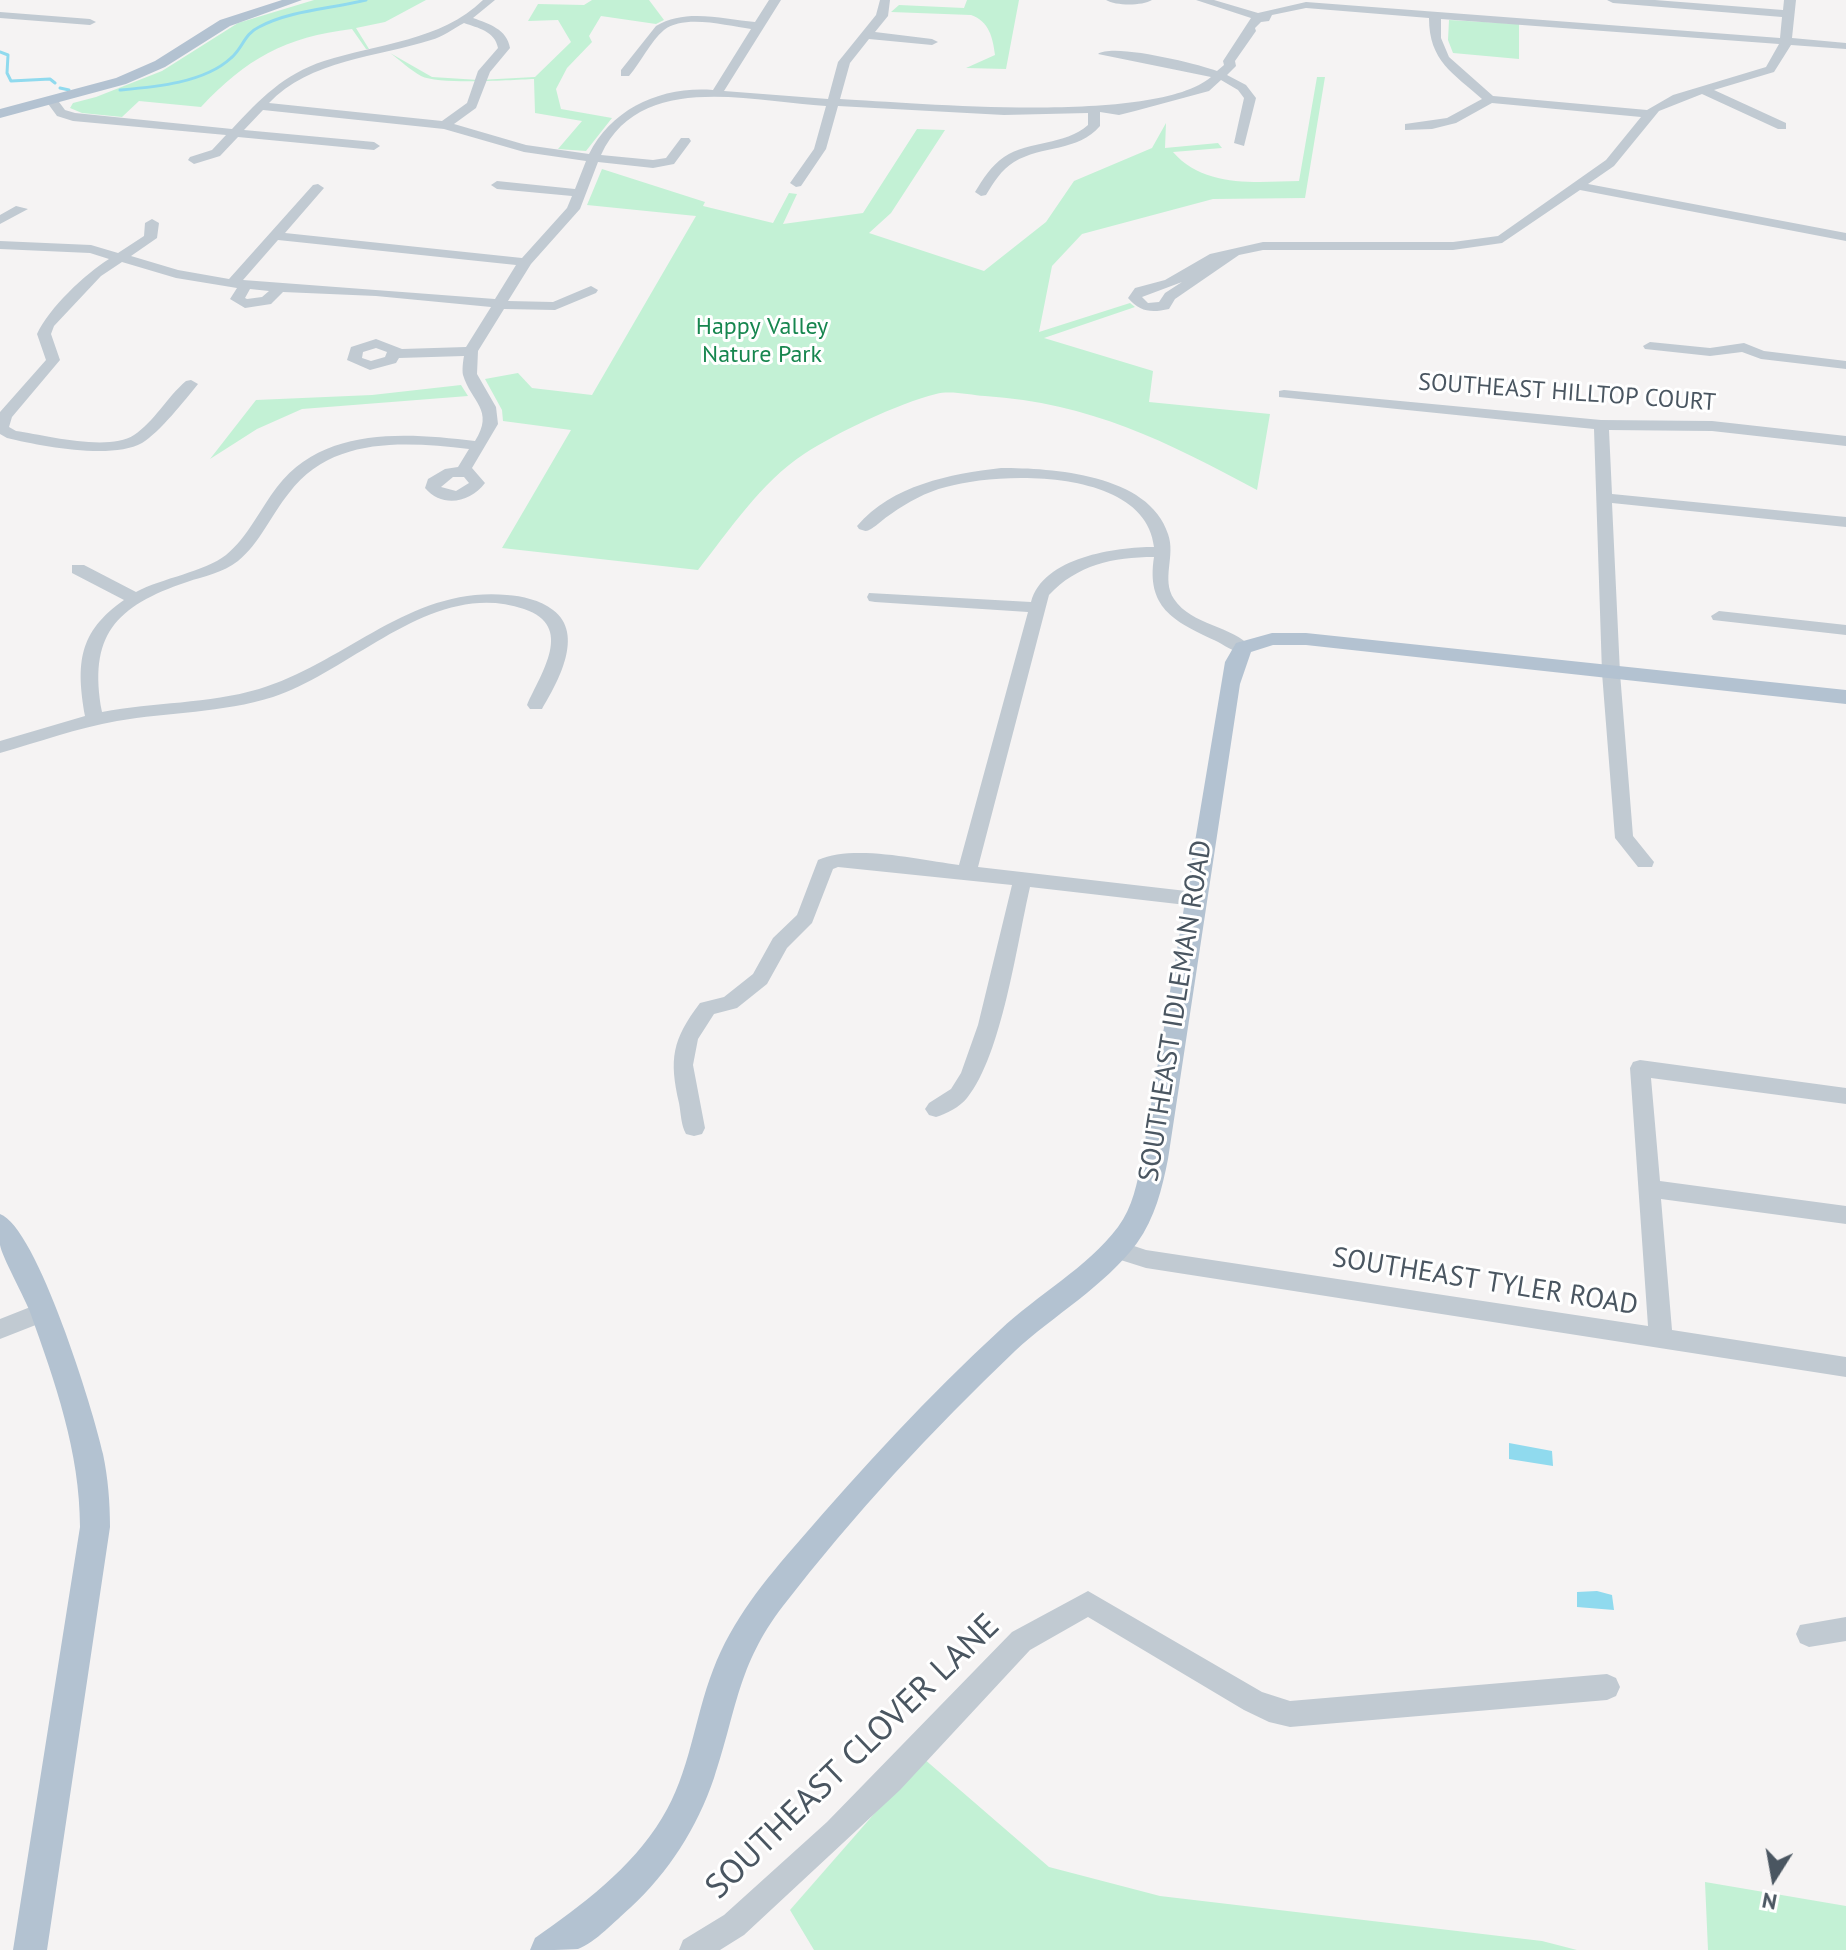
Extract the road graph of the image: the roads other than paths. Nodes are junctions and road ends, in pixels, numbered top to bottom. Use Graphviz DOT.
graph roads {
  1 [pos="18,0"];
  2 [pos="295,0"];
  3 [pos="489,0"];
  4 [pos="775,0"];
  5 [pos="1112,0"];
  6 [pos="1146,0"];
  7 [pos="1202,0"];
  8 [pos="1613,0"];
  9 [pos="1790,0"];
  10 [pos="885,1"];
  11 [pos="1435,14"];
  12 [pos="1789,14"];
  13 [pos="0,15"];
  14 [pos="1262,18"];
  15 [pos="464,19"];
  16 [pos="90,22"];
  17 [pos="758,26"];
  18 [pos="867,35"];
  19 [pos="932,42"];
  20 [pos="1786,42"];
  21 [pos="1846,46"];
  22 [pos="1104,54"];
  23 [pos="625,73"];
  24 [pos="1216,76"];
  25 [pos="1703,90"];
  26 [pos="716,95"];
  27 [pos="1490,99"];
  28 [pos="52,101"];
  29 [pos="831,101"];
  30 [pos="259,106"];
  31 [pos="1094,111"];
  32 [pos="0,114"];
  33 [pos="1648,114"];
  34 [pos="445,125"];
  35 [pos="1782,126"];
  36 [pos="1409,127"];
  37 [pos="234,134"];
  38 [pos="685,141"];
  39 [pos="1240,143"];
  40 [pos="374,146"];
  41 [pos="596,159"];
  42 [pos="194,160"];
  43 [pos="796,183"];
  44 [pos="497,185"];
  45 [pos="1578,186"];
  46 [pos="318,188"];
  47 [pos="981,192"];
  48 [pos="581,193"];
  49 [pos="21,209"];
  50 [pos="0,220"];
  51 [pos="152,223"];
  52 [pos="274,236"];
  53 [pos="1846,237"];
  54 [pos="0,245"];
  55 [pos="1237,251"];
  56 [pos="122,257"];
  57 [pos="525,262"];
  58 [pos="240,284"];
  59 [pos="591,290"];
  60 [pos="496,304"];
  61 [pos="1650,346"];
  62 [pos="471,351"];
  63 [pos="396,354"];
  64 [pos="1846,365"];
  65 [pos="191,384"];
  66 [pos="1284,394"];
  67 [pos="1601,425"];
  68 [pos="1846,441"];
  69 [pos="480,446"];
  70 [pos="463,471"];
  71 [pos="1605,498"];
  72 [pos="1846,522"];
  73 [pos="865,526"];
  74 [pos="1163,552"];
  75 [pos="78,569"];
  76 [pos="875,597"];
  77 [pos="136,599"];
  78 [pos="1036,607"];
  79 [pos="1719,616"];
  80 [pos="1846,630"];
  81 [pos="1243,648"];
  82 [pos="1611,673"];
  83 [pos="1846,697"];
  84 [pos="536,705"];
  85 [pos="94,719"];
  86 [pos="0,747"];
  87 [pos="1645,862"];
  88 [pos="967,872"];
  89 [pos="1022,881"];
  90 [pos="1195,899"];
  91 [pos="1846,1096"];
  92 [pos="936,1109"];
  93 [pos="694,1128"];
  94 [pos="1649,1188"];
  95 [pos="1846,1215"];
  96 [pos="0,1225"];
  97 [pos="1116,1249"];
  98 [pos="43,1312"];
  99 [pos="0,1329"];
  100 [pos="1661,1339"];
  101 [pos="1846,1367"];
  102 [pos="1846,1629"];
  103 [pos="1809,1634"];
  104 [pos="1607,1687"];
  105 [pos="30,1950"];
  106 [pos="547,1950"];
  107 [pos="693,1950"];
  1 -- 13 [label="street"];
  2 -- 28 [label="main road"];
  3 -- 15 [label="street"];
  4 -- 17 [label="street"];
  5 -- 6 [label="street"];
  7 -- 14 [label="street"];
  8 -- 12 [label="street"];
  9 -- 12 [label="street"];
  10 -- 18 [label="street"];
  11 -- 14 [label="street"];
  11 -- 20 [label="street"];
  11 -- 27 [label="street"];
  12 -- 20 [label="street"];
  13 -- 16 [label="street"];
  14 -- 24 [label="street"];
  15 -- 30 [label="street"];
  15 -- 34 [label="street"];
  17 -- 23 [label="street"];
  17 -- 26 [label="street"];
  18 -- 19 [label="street"];
  18 -- 29 [label="street"];
  20 -- 21 [label="street"];
  20 -- 25 [label="street"];
  22 -- 24 [label="street"];
  24 -- 31 [label="street"];
  24 -- 39 [label="street"];
  25 -- 33 [label="street"];
  25 -- 35 [label="street"];
  26 -- 29 [label="street"];
  26 -- 41 [label="street"];
  27 -- 33 [label="street"];
  27 -- 36 [label="street"];
  28 -- 32 [label="main road"];
  28 -- 37 [label="street"];
  29 -- 31 [label="street"];
  29 -- 43 [label="street"];
  30 -- 34 [label="street"];
  30 -- 37 [label="street"];
  31 -- 47 [label="street"];
  33 -- 45 [label="street"];
  34 -- 41 [label="street"];
  37 -- 40 [label="street"];
  37 -- 42 [label="street"];
  38 -- 41 [label="street"];
  41 -- 48 [label="street"];
  44 -- 48 [label="street"];
  45 -- 53 [label="street"];
  45 -- 55 [label="street"];
  46 -- 52 [label="street"];
  48 -- 57 [label="street"];
  49 -- 50 [label="street"];
  51 -- 56 [label="street"];
  52 -- 57 [label="street"];
  52 -- 58 [label="street"];
  54 -- 56 [label="street"];
  55 -- 55 [label="street"];
  56 -- 58 [label="street"];
  56 -- 65 [label="street"];
  57 -- 60 [label="street"];
  58 -- 60 [label="street"];
  59 -- 60 [label="street"];
  60 -- 62 [label="street"];
  61 -- 64 [label="street"];
  62 -- 63 [label="street"];
  62 -- 69 [label="street"];
  66 -- 67 [label="street, SOUTHEAST HILLTOP COURT"];
  67 -- 68 [label="street, SOUTHEAST HILLTOP COURT"];
  67 -- 71 [label="street"];
  69 -- 70 [label="street"];
  69 -- 77 [label="street"];
  71 -- 72 [label="street"];
  71 -- 82 [label="street"];
  73 -- 74 [label="street"];
  74 -- 78 [label="street"];
  74 -- 81 [label="street"];
  75 -- 77 [label="street"];
  76 -- 78 [label="street"];
  77 -- 85 [label="street"];
  78 -- 88 [label="street"];
  79 -- 80 [label="street"];
  81 -- 82 [label="main road"];
  81 -- 90 [label="main road, SOUTHEAST IDLEMAN ROAD"];
  82 -- 83 [label="main road"];
  82 -- 87 [label="street"];
  84 -- 85 [label="street"];
  85 -- 86 [label="street"];
  88 -- 89 [label="street"];
  88 -- 93 [label="street"];
  89 -- 90 [label="street"];
  89 -- 92 [label="street"];
  90 -- 97 [label="main road, SOUTHEAST IDLEMAN ROAD"];
  91 -- 94 [label="street"];
  94 -- 95 [label="street"];
  94 -- 100 [label="street"];
  96 -- 98 [label="main road"];
  97 -- 100 [label="street, SOUTHEAST TYLER ROAD"];
  97 -- 106 [label="main road, SOUTHEAST IDLEMAN ROAD"];
  98 -- 99 [label="street"];
  98 -- 105 [label="main road"];
  100 -- 101 [label="street, SOUTHEAST TYLER ROAD"];
  102 -- 103 [label="street"];
  104 -- 107 [label="street, SOUTHEAST CLOVER LANE"];
}
